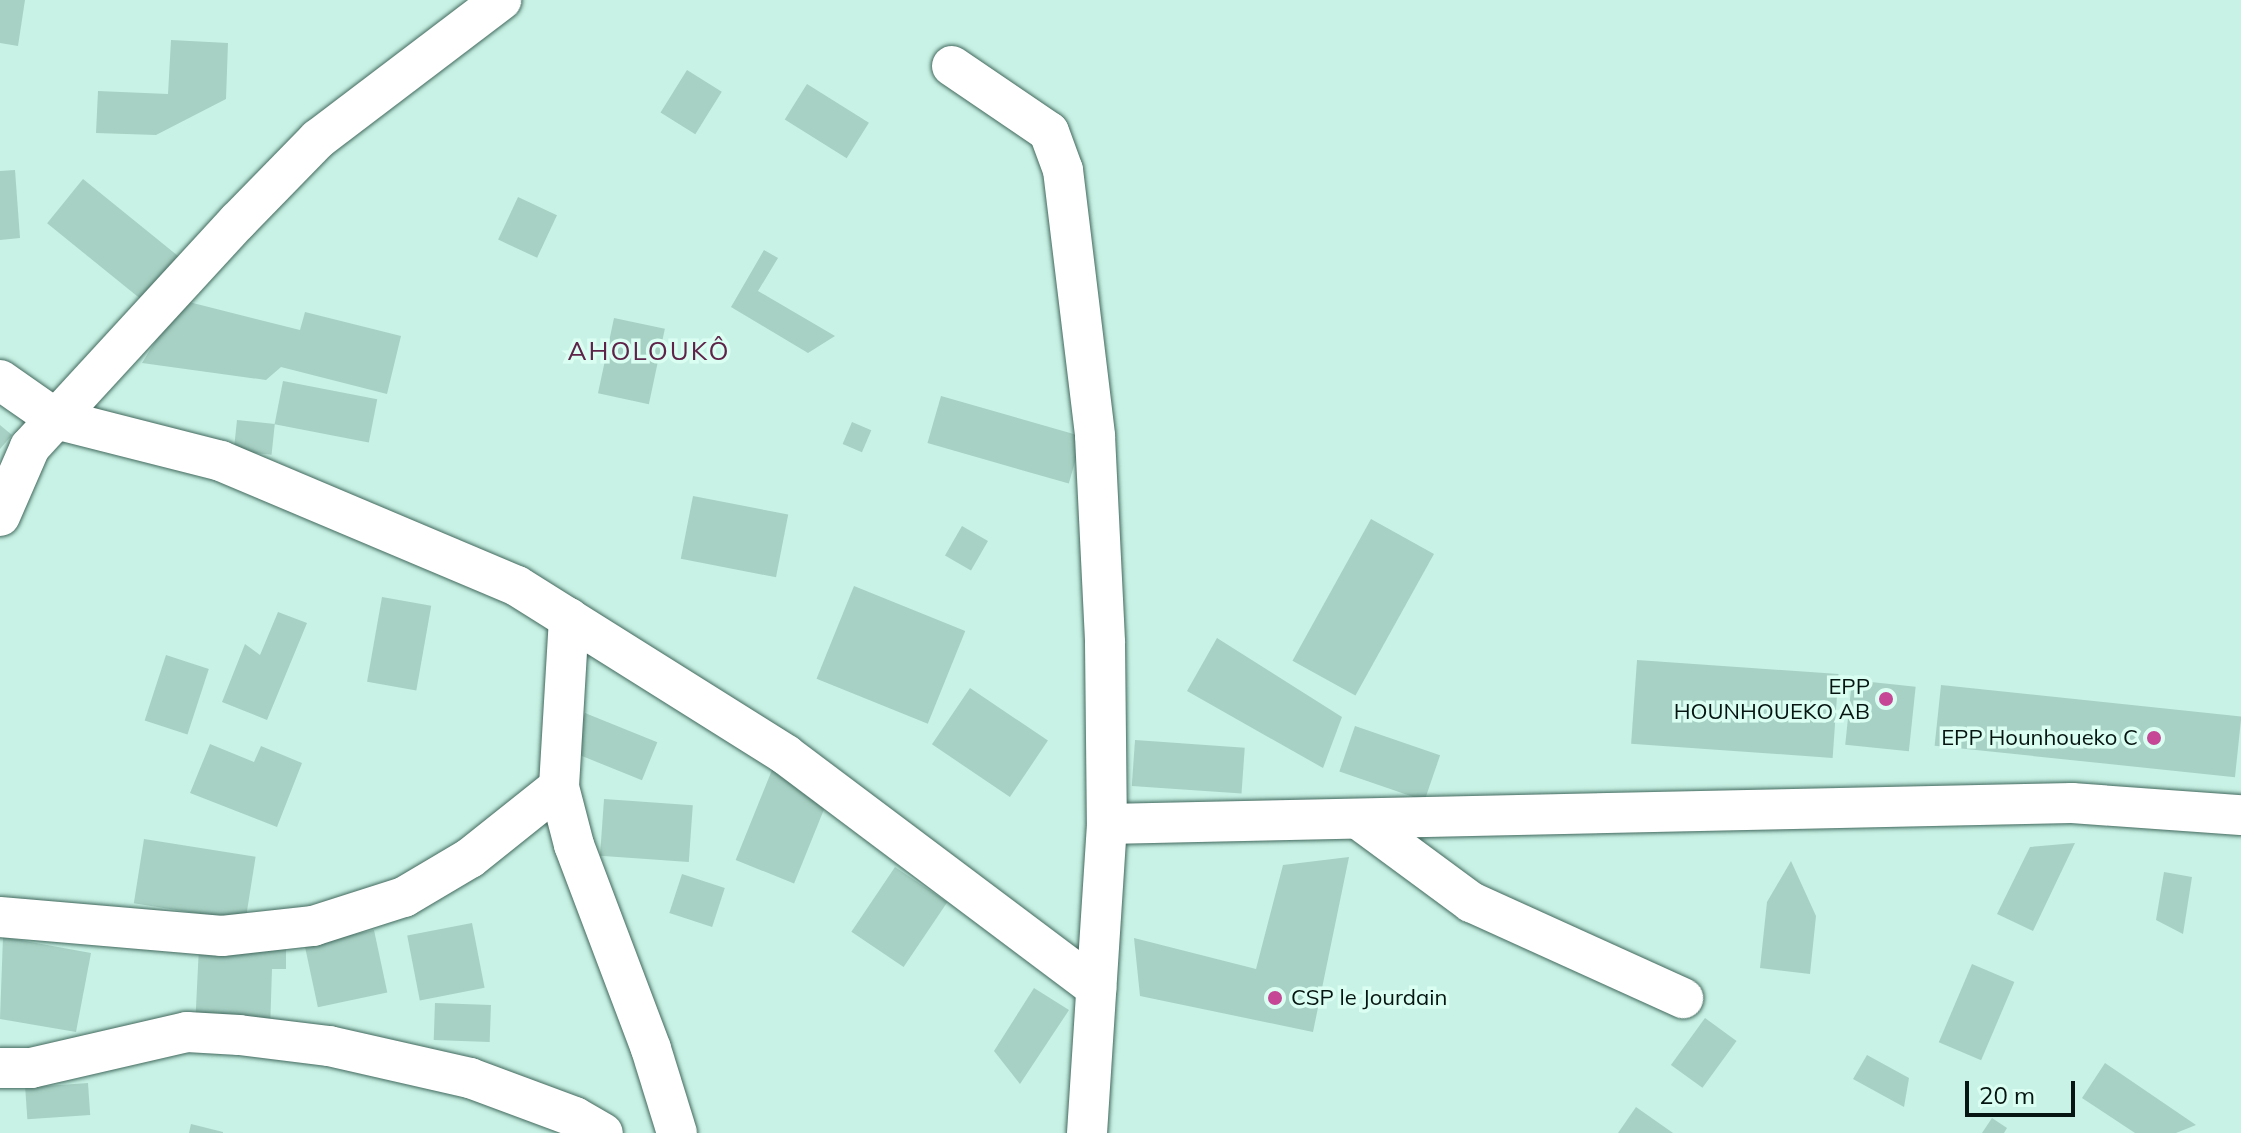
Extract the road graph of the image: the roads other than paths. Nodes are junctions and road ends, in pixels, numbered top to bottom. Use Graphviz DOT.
graph roads {
  1 [pos="501,0"];
  2 [pos="952,66"];
  3 [pos="0,380"];
  4 [pos="56,419"];
  5 [pos="0,516"];
  6 [pos="569,618"];
  7 [pos="559,787"];
  8 [pos="2241,815"];
  9 [pos="1361,821"];
  10 [pos="1107,824"];
  11 [pos="0,917"];
  12 [pos="1096,988"];
  13 [pos="1683,998"];
  14 [pos="0,1068"];
  15 [pos="603,1133"];
  16 [pos="677,1133"];
  17 [pos="1087,1133"];
  1 -- 4 [label="street"];
  2 -- 10 [label="street"];
  3 -- 4 [label="street"];
  4 -- 5 [label="street"];
  4 -- 6 [label="street"];
  6 -- 7 [label="street"];
  6 -- 12 [label="street"];
  7 -- 11 [label="street"];
  7 -- 16 [label="street"];
  8 -- 9 [label="street"];
  9 -- 10 [label="street"];
  9 -- 13 [label="street"];
  10 -- 12 [label="street"];
  12 -- 17 [label="street"];
  14 -- 15 [label="street"];
}
